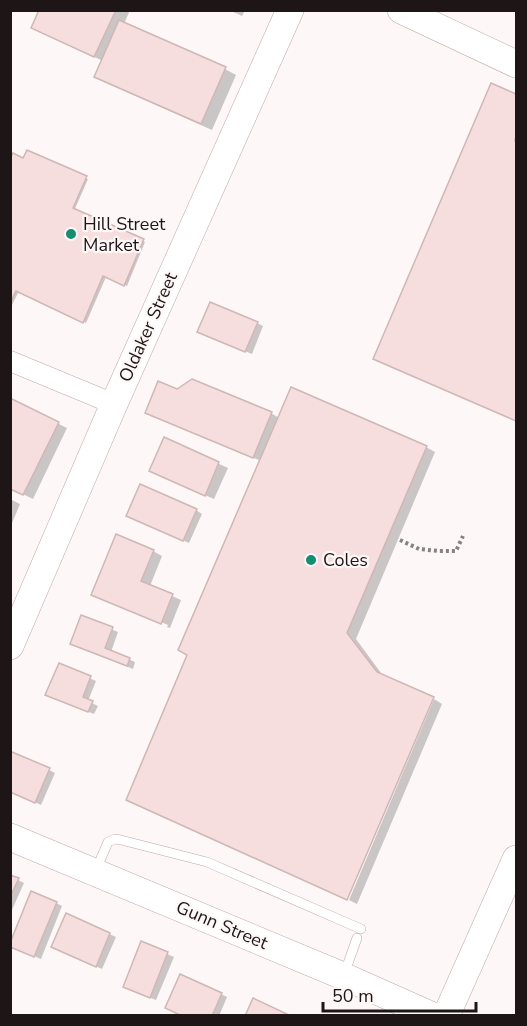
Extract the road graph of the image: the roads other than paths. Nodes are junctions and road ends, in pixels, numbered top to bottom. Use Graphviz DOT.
graph roads {
  1 [pos="290,10"];
  2 [pos="400,10"];
  3 [pos="516,64"];
  4 [pos="10,361"];
  5 [pos="114,404"];
  6 [pos="10,646"];
  7 [pos="10,837"];
  8 [pos="516,859"];
  9 [pos="95,872"];
  10 [pos="361,928"];
  11 [pos="357,938"];
  12 [pos="343,976"];
  13 [pos="433,1016"];
  14 [pos="446,1016"];
  1 -- 5 [label="main road, Oldaker Street"];
  2 -- 3 [label="main road"];
  4 -- 5 [label="street"];
  5 -- 6 [label="main road, Oldaker Street"];
  7 -- 9 [label="main road, Gunn Street"];
  8 -- 14 [label="main road"];
  9 -- 10 [label="lane"];
  9 -- 12 [label="main road, Gunn Street"];
  11 -- 12 [label="lane"];
  12 -- 13 [label="main road, Gunn Street"];
}
